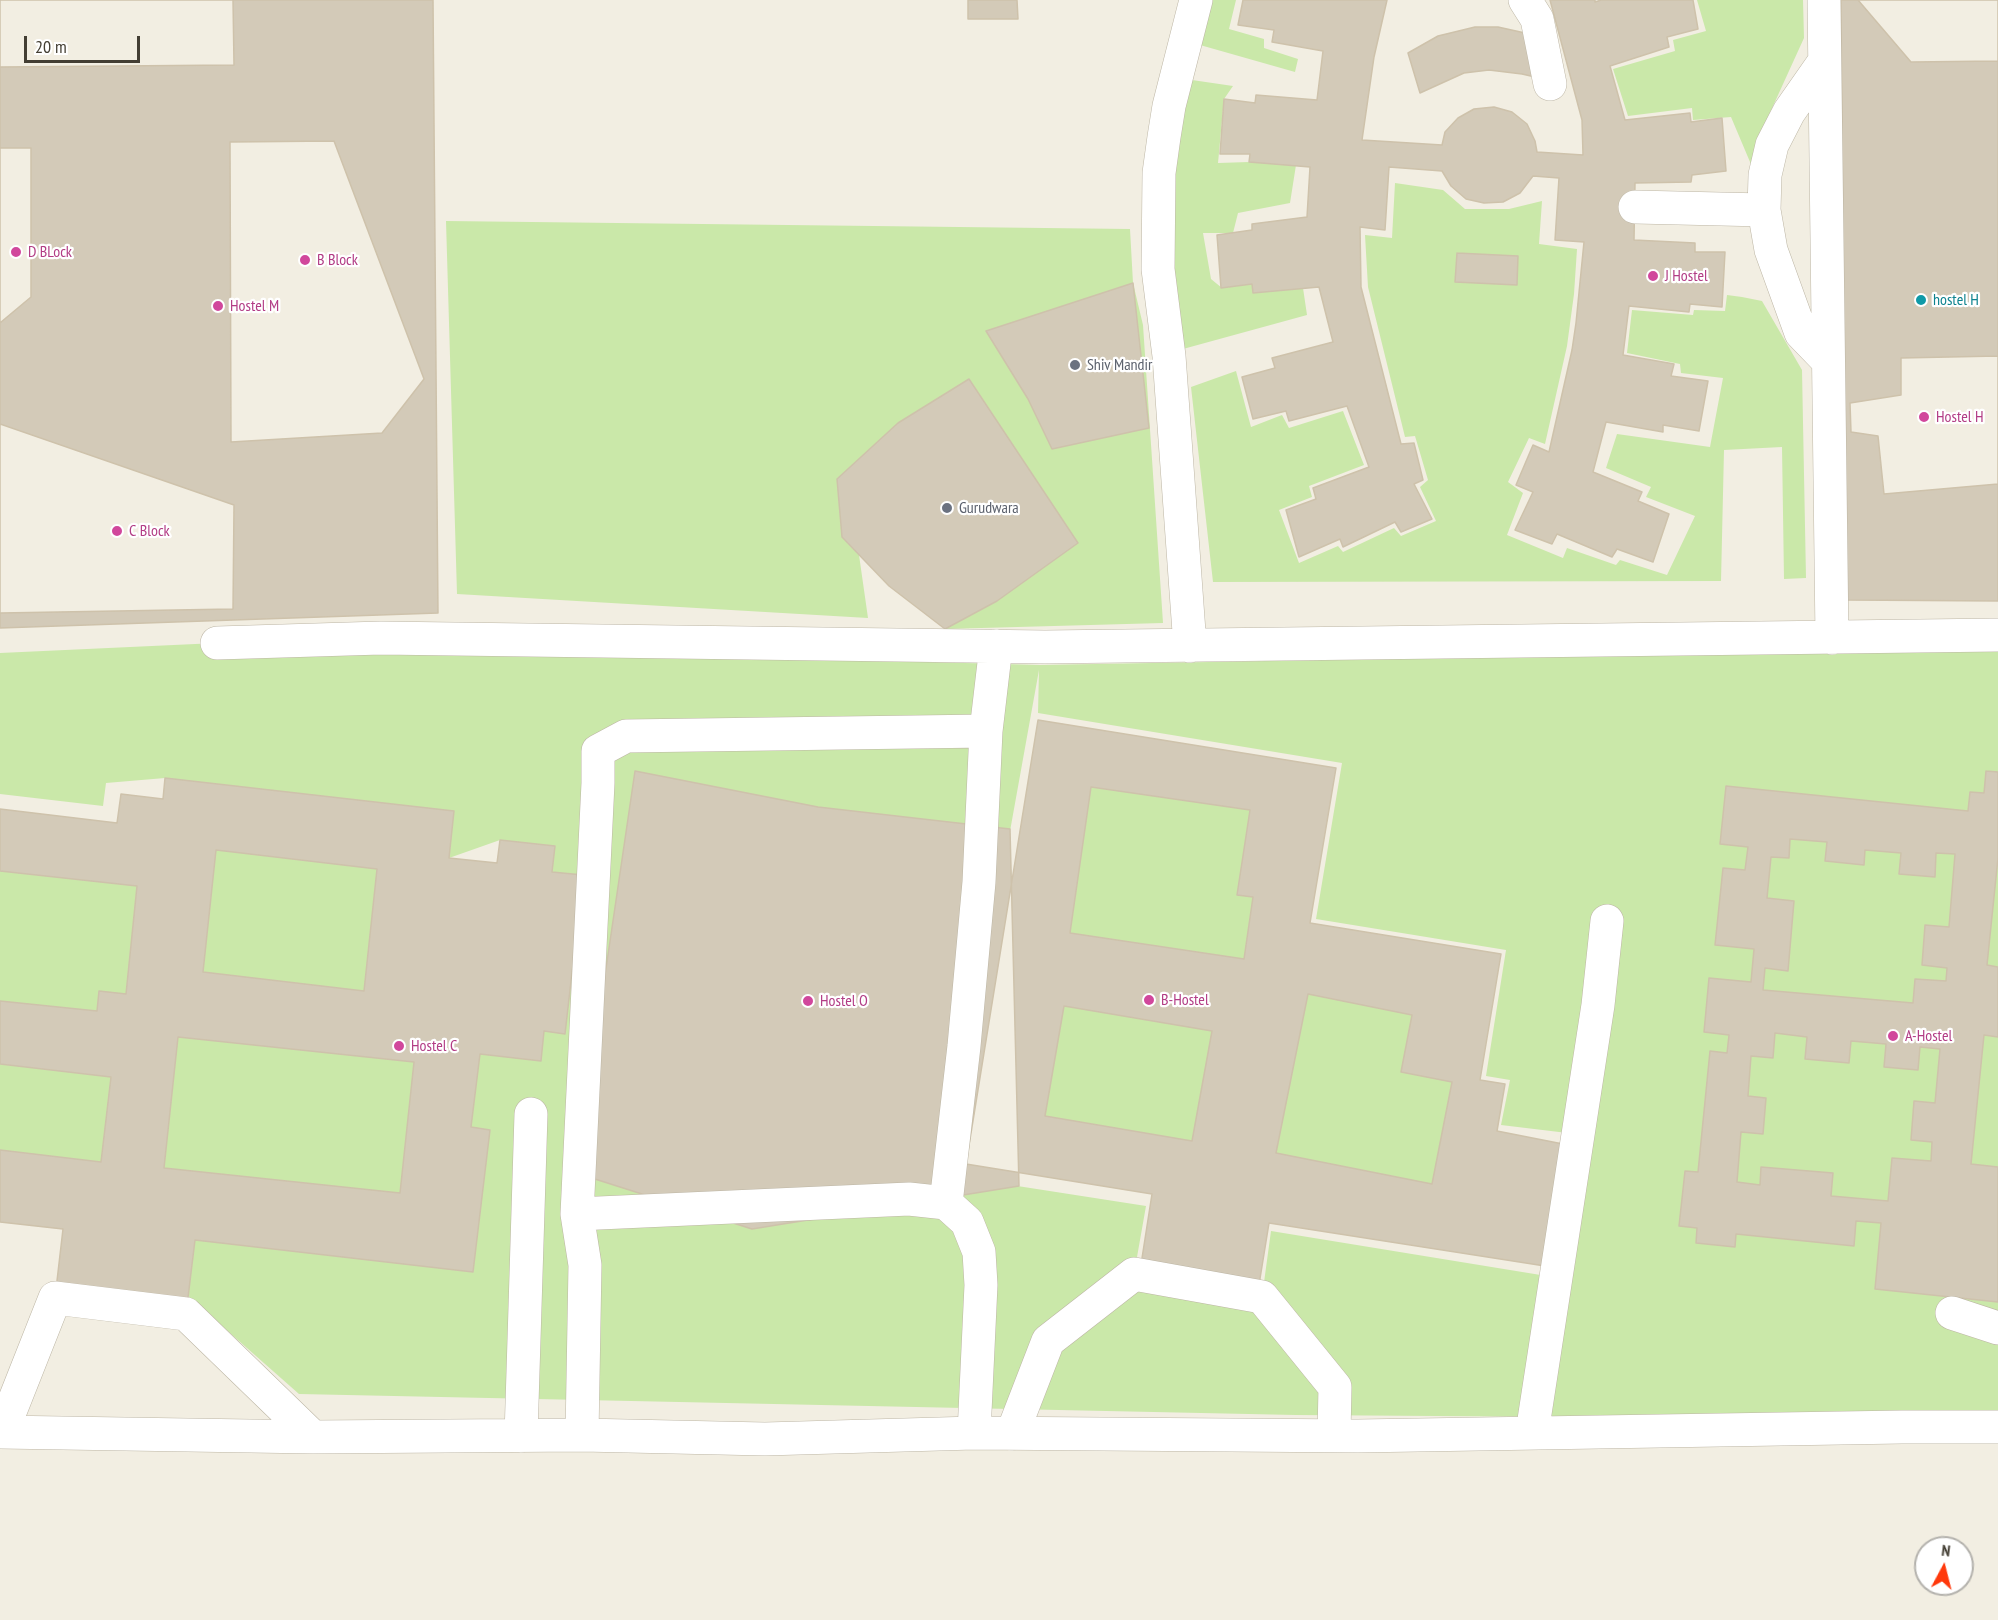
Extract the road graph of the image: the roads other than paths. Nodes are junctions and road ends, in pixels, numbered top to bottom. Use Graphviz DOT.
graph roads {
  1 [pos="1197,0"];
  2 [pos="1525,0"];
  3 [pos="1824,0"];
  4 [pos="1824,62"];
  5 [pos="1550,84"];
  6 [pos="1635,207"];
  7 [pos="1764,210"];
  8 [pos="1828,361"];
  9 [pos="1998,635"];
  10 [pos="1832,638"];
  11 [pos="217,643"];
  12 [pos="996,646"];
  13 [pos="1190,646"];
  14 [pos="986,731"];
  15 [pos="1607,921"];
  16 [pos="531,1113"];
  17 [pos="946,1203"];
  18 [pos="577,1214"];
  19 [pos="1952,1313"];
  20 [pos="1998,1328"];
  21 [pos="1998,1427"];
  22 [pos="1,1432"];
  23 [pos="1532,1433"];
  24 [pos="974,1434"];
  25 [pos="1012,1434"];
  26 [pos="582,1435"];
  27 [pos="1334,1435"];
  28 [pos="521,1436"];
  29 [pos="314,1437"];
  1 -- 13 [label="street"];
  2 -- 5 [label="street"];
  3 -- 4 [label="street"];
  4 -- 7 [label="street"];
  4 -- 8 [label="street"];
  6 -- 7 [label="street"];
  7 -- 8 [label="street"];
  8 -- 10 [label="street"];
  9 -- 10 [label="street"];
  10 -- 13 [label="street"];
  11 -- 12 [label="street"];
  12 -- 13 [label="street"];
  12 -- 14 [label="street"];
  14 -- 17 [label="street"];
  14 -- 18 [label="street"];
  15 -- 23 [label="street"];
  16 -- 28 [label="street"];
  17 -- 18 [label="street"];
  17 -- 24 [label="street"];
  18 -- 26 [label="street"];
  19 -- 20 [label="street"];
  21 -- 23 [label="street"];
  22 -- 29 [label="street"];
  22 -- 29 [label="street"];
  23 -- 27 [label="street"];
  24 -- 25 [label="street"];
  24 -- 26 [label="street"];
  25 -- 27 [label="street"];
  25 -- 27 [label="street"];
  26 -- 28 [label="street"];
  28 -- 29 [label="street"];
}
